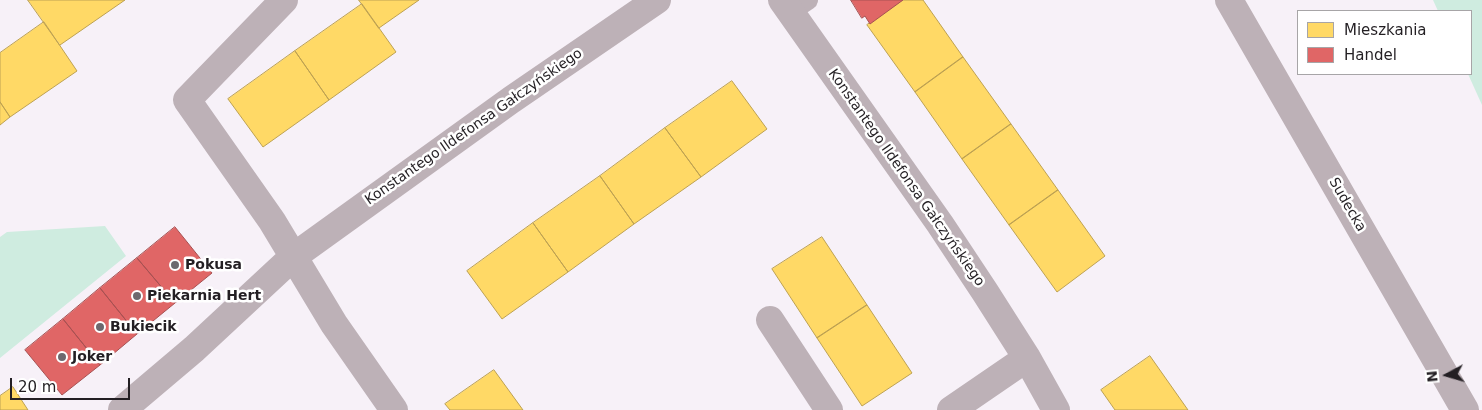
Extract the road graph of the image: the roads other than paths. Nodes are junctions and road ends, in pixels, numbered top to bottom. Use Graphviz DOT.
graph roads {
  1 [pos="284,0"];
  2 [pos="657,0"];
  3 [pos="1229,0"];
  4 [pos="793,3"];
  5 [pos="293,257"];
  6 [pos="770,320"];
  7 [pos="1027,358"];
  8 [pos="122,410"];
  9 [pos="394,410"];
  10 [pos="830,410"];
  11 [pos="951,410"];
  12 [pos="1056,410"];
  13 [pos="1466,410"];
  1 -- 5 [label="street"];
  2 -- 5 [label="street, Konstantego Ildefonsa Gałczyńskiego"];
  3 -- 13 [label="street, Sudecka"];
  4 -- 7 [label="street, Konstantego Ildefonsa Gałczyńskiego"];
  5 -- 8 [label="street, Konstantego Ildefonsa Gałczyńskiego"];
  5 -- 9 [label="street"];
  6 -- 10 [label="street"];
  7 -- 11 [label="street"];
  7 -- 12 [label="street, Konstantego Ildefonsa Gałczyńskiego"];
}
